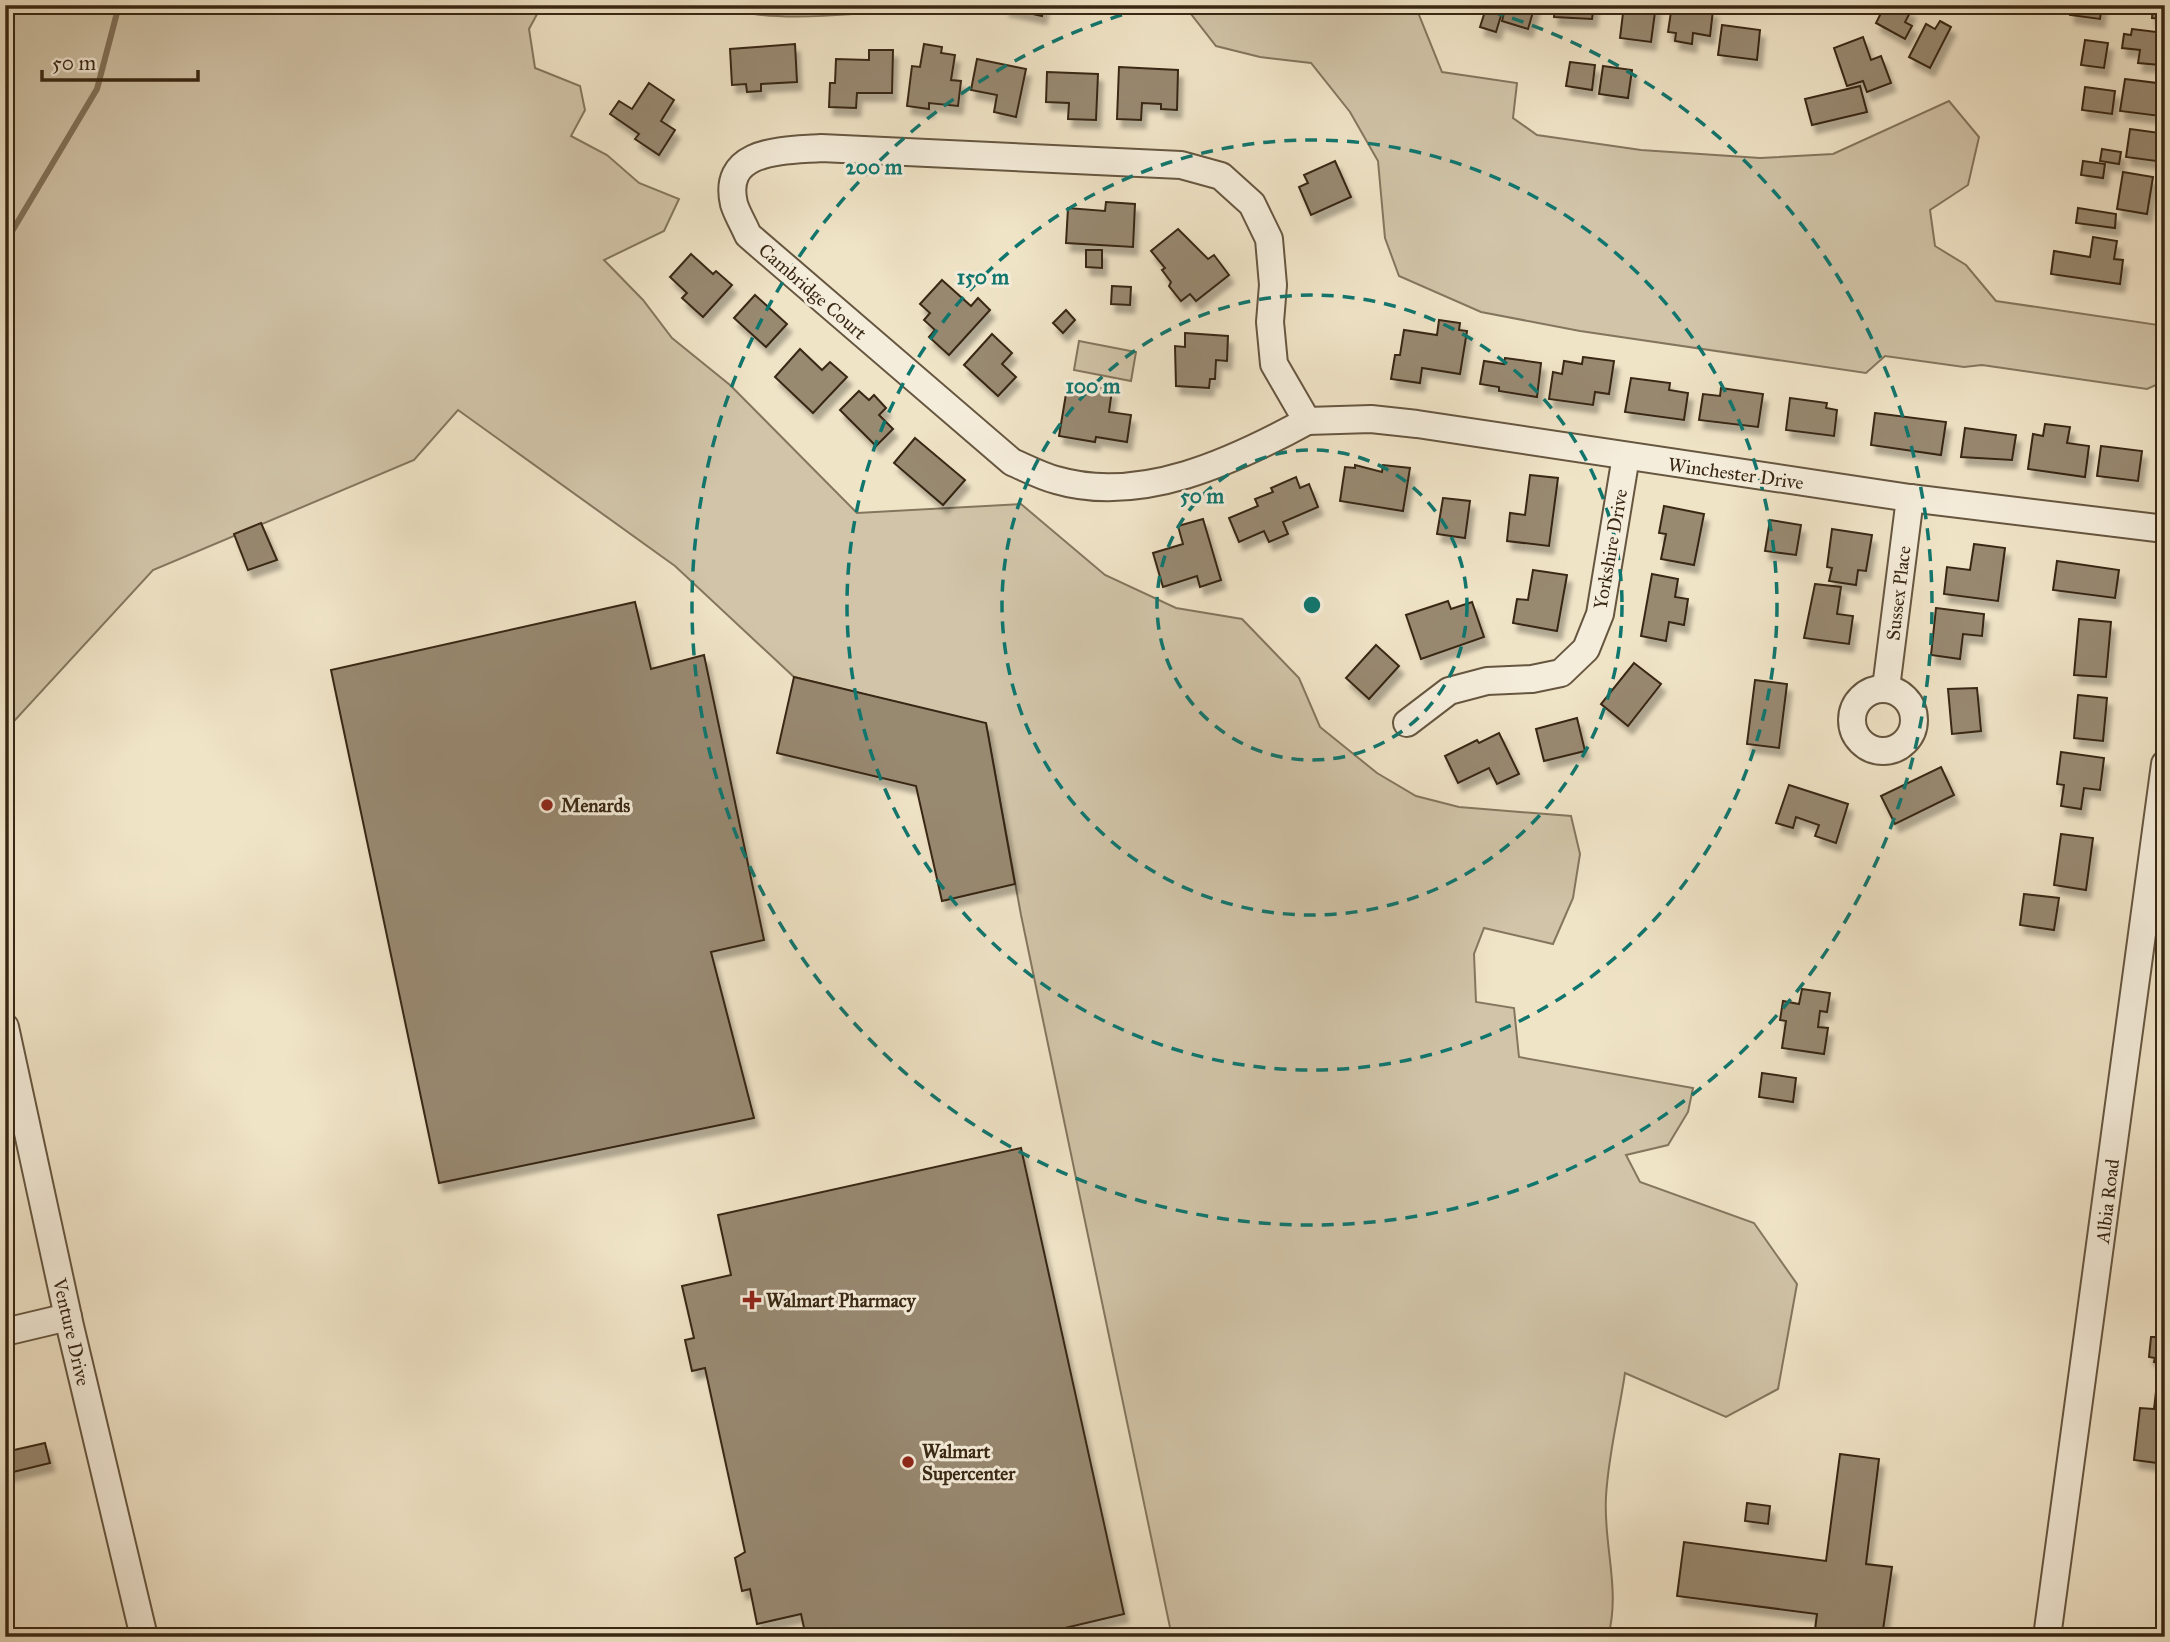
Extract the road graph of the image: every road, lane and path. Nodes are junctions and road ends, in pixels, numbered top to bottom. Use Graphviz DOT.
graph roads {
  1 [pos="1307,421"];
  2 [pos="1626,456"];
  3 [pos="1910,498"];
  4 [pos="2165,529"];
  5 [pos="1885,688"];
  6 [pos="1407,723"];
  7 [pos="2165,764"];
  8 [pos="5,1027"];
  9 [pos="68,1317"];
  10 [pos="5,1332"];
  11 [pos="144,1637"];
  12 [pos="2047,1637"];
  1 -- 1 [label="street, Cambridge Court"];
  1 -- 2 [label="street, Winchester Drive"];
  2 -- 3 [label="street, Winchester Drive"];
  2 -- 6 [label="street, Yorkshire Drive"];
  3 -- 4 [label="street, Winchester Drive"];
  3 -- 5 [label="street, Sussex Place"];
  7 -- 12 [label="street, Albia Road"];
  8 -- 9 [label="street, Venture Drive"];
  9 -- 10 [label="street"];
  9 -- 11 [label="street, Venture Drive"];
}
